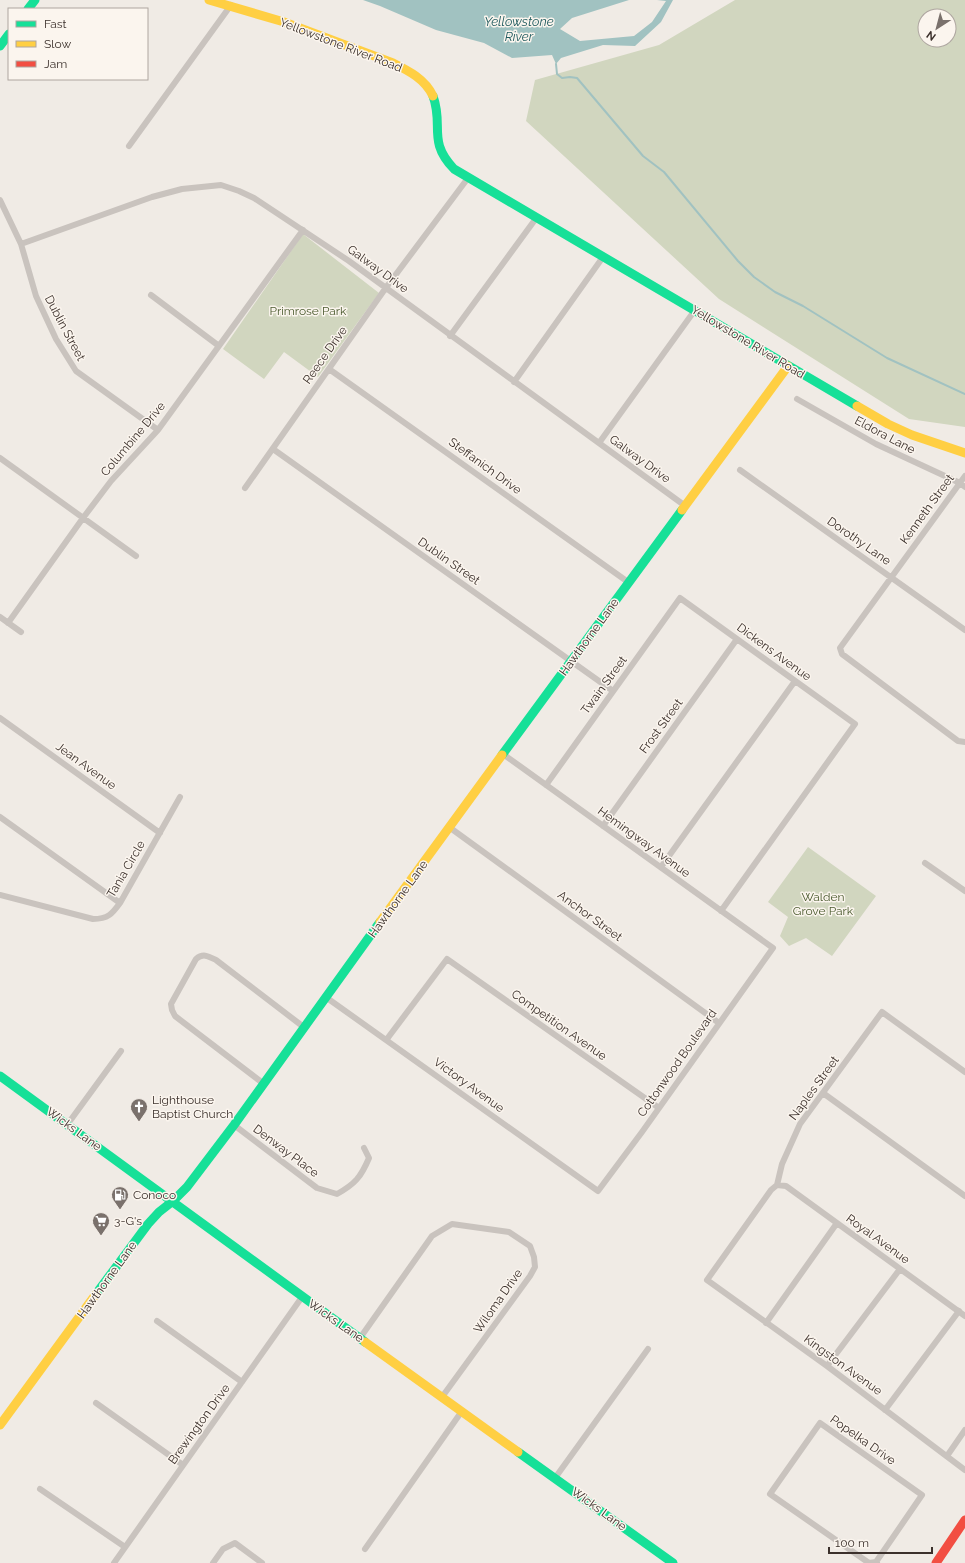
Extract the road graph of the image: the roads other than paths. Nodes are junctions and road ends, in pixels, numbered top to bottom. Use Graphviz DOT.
graph roads {
  1 [pos="35,0"];
  2 [pos="209,0"];
  3 [pos="231,5"];
  4 [pos="29,8"];
  5 [pos="8,35"];
  6 [pos="0,46"];
  7 [pos="129,146"];
  8 [pos="468,178"];
  9 [pos="0,200"];
  10 [pos="537,217"];
  11 [pos="303,230"];
  12 [pos="21,244"];
  13 [pos="603,257"];
  14 [pos="385,289"];
  15 [pos="151,295"];
  16 [pos="695,310"];
  17 [pos="450,336"];
  18 [pos="219,346"];
  19 [pos="788,366"];
  20 [pos="329,368"];
  21 [pos="514,382"];
  22 [pos="797,399"];
  23 [pos="158,430"];
  24 [pos="599,443"];
  25 [pos="273,449"];
  26 [pos="965,453"];
  27 [pos="0,458"];
  28 [pos="740,470"];
  29 [pos="965,476"];
  30 [pos="962,485"];
  31 [pos="245,488"];
  32 [pos="684,505"];
  33 [pos="83,518"];
  34 [pos="136,556"];
  35 [pos="891,577"];
  36 [pos="628,582"];
  37 [pos="680,598"];
  38 [pos="0,617"];
  39 [pos="8,623"];
  40 [pos="965,630"];
  41 [pos="21,632"];
  42 [pos="737,640"];
  43 [pos="572,662"];
  44 [pos="795,681"];
  45 [pos="613,691"];
  46 [pos="0,718"];
  47 [pos="965,742"];
  48 [pos="503,754"];
  49 [pos="546,785"];
  50 [pos="180,797"];
  51 [pos="0,817"];
  52 [pos="604,826"];
  53 [pos="449,827"];
  54 [pos="160,832"];
  55 [pos="925,863"];
  56 [pos="661,867"];
  57 [pos="965,891"];
  58 [pos="0,895"];
  59 [pos="120,903"];
  60 [pos="721,910"];
  61 [pos="773,948"];
  62 [pos="327,998"];
  63 [pos="719,1023"];
  64 [pos="305,1028"];
  65 [pos="387,1040"];
  66 [pos="121,1051"];
  67 [pos="965,1072"];
  68 [pos="0,1076"];
  69 [pos="264,1084"];
  70 [pos="823,1093"];
  71 [pos="659,1108"];
  72 [pos="67,1124"];
  73 [pos="234,1125"];
  74 [pos="364,1148"];
  75 [pos="777,1185"];
  76 [pos="598,1191"];
  77 [pos="965,1196"];
  78 [pos="173,1201"];
  79 [pos="837,1223"];
  80 [pos="900,1269"];
  81 [pos="707,1280"];
  82 [pos="302,1297"];
  83 [pos="959,1311"];
  84 [pos="965,1316"];
  85 [pos="157,1321"];
  86 [pos="766,1323"];
  87 [pos="360,1338"];
  88 [pos="648,1349"];
  89 [pos="827,1366"];
  90 [pos="242,1382"];
  91 [pos="442,1397"];
  92 [pos="96,1403"];
  93 [pos="885,1410"];
  94 [pos="462,1412"];
  95 [pos="0,1426"];
  96 [pos="965,1430"];
  97 [pos="947,1456"];
  98 [pos="183,1465"];
  99 [pos="965,1470"];
  100 [pos="556,1478"];
  101 [pos="40,1489"];
  102 [pos="965,1520"];
  103 [pos="125,1547"];
  104 [pos="365,1549"];
  105 [pos="877,1562"];
  106 [pos="114,1563"];
  107 [pos="213,1563"];
  108 [pos="262,1563"];
  109 [pos="673,1563"];
  110 [pos="936,1563"];
  1 -- 4 [label="street"];
  2 -- 3 [label="street, Yellowstone River Road"];
  3 -- 7 [label="street"];
  3 -- 8 [label="street, Yellowstone River Road"];
  5 -- 6 [label="street"];
  8 -- 10 [label="street, Yellowstone River Road"];
  8 -- 14 [label="street, Reece Drive"];
  9 -- 12 [label="street, Dublin Street"];
  10 -- 13 [label="street, Yellowstone River Road"];
  10 -- 17 [label="street"];
  11 -- 12 [label="street, Galway Drive"];
  11 -- 14 [label="street, Galway Drive"];
  11 -- 18 [label="street, Columbine Drive"];
  12 -- 23 [label="street, Dublin Street"];
  13 -- 16 [label="street, Yellowstone River Road"];
  13 -- 21 [label="street"];
  14 -- 17 [label="street, Galway Drive"];
  14 -- 20 [label="street, Reece Drive"];
  15 -- 18 [label="street"];
  16 -- 19 [label="street, Yellowstone River Road"];
  16 -- 24 [label="street"];
  17 -- 21 [label="street, Galway Drive"];
  18 -- 23 [label="street, Columbine Drive"];
  19 -- 26 [label="street, Yellowstone River Road"];
  19 -- 32 [label="street, Hawthorne Lane"];
  20 -- 25 [label="street, Reece Drive"];
  20 -- 36 [label="street, Steffanich Drive"];
  21 -- 24 [label="street, Galway Drive"];
  22 -- 30 [label="street, Eldora Lane"];
  23 -- 33 [label="street, Columbine Drive"];
  24 -- 32 [label="street, Galway Drive"];
  25 -- 31 [label="street, Reece Drive"];
  25 -- 43 [label="street, Dublin Street"];
  27 -- 33 [label="street"];
  28 -- 35 [label="street, Dorothy Lane"];
  29 -- 30 [label="street, Kenneth Street"];
  30 -- 35 [label="street, Kenneth Street"];
  32 -- 36 [label="street, Hawthorne Lane"];
  33 -- 34 [label="street"];
  33 -- 39 [label="street, Columbine Drive"];
  35 -- 40 [label="street, Dorothy Lane"];
  35 -- 47 [label="street, Kenneth Street"];
  36 -- 43 [label="street, Hawthorne Lane"];
  37 -- 42 [label="street, Dickens Avenue"];
  37 -- 45 [label="street, Twain Street"];
  38 -- 39 [label="street"];
  39 -- 41 [label="street"];
  42 -- 44 [label="street, Dickens Avenue"];
  42 -- 52 [label="street, Frost Street"];
  43 -- 45 [label="street, Dublin Street"];
  43 -- 48 [label="street, Hawthorne Lane"];
  44 -- 56 [label="street"];
  44 -- 60 [label="street, Dickens Avenue"];
  45 -- 49 [label="street, Twain Street"];
  46 -- 54 [label="street, Jean Avenue"];
  48 -- 49 [label="street, Hemingway Avenue"];
  48 -- 53 [label="street, Hawthorne Lane"];
  49 -- 52 [label="street, Hemingway Avenue"];
  50 -- 54 [label="street, Tania Circle"];
  51 -- 59 [label="street"];
  52 -- 56 [label="street, Hemingway Avenue"];
  53 -- 62 [label="street, Hawthorne Lane"];
  53 -- 63 [label="street, Anchor Street"];
  54 -- 59 [label="street, Tania Circle"];
  55 -- 57 [label="street"];
  56 -- 60 [label="street, Hemingway Avenue"];
  58 -- 59 [label="street, Tania Circle"];
  60 -- 61 [label="street, Hemingway Avenue"];
  61 -- 63 [label="street, Cottonwood Boulevard"];
  62 -- 64 [label="street, Hawthorne Lane"];
  62 -- 65 [label="street, Victory Avenue"];
  63 -- 71 [label="street, Cottonwood Boulevard"];
  64 -- 69 [label="street, Hawthorne Lane"];
  64 -- 69 [label="street"];
  65 -- 71 [label="street, Competition Avenue"];
  65 -- 76 [label="street, Victory Avenue"];
  66 -- 72 [label="street"];
  67 -- 70 [label="street, Naples Street"];
  68 -- 72 [label="street, Wicks Lane"];
  69 -- 73 [label="street, Hawthorne Lane"];
  70 -- 75 [label="street, Naples Street"];
  70 -- 77 [label="street"];
  71 -- 76 [label="street, Cottonwood Boulevard"];
  72 -- 78 [label="street, Wicks Lane"];
  73 -- 74 [label="street, Denway Place"];
  73 -- 78 [label="street, Hawthorne Lane"];
  75 -- 79 [label="street, Royal Avenue"];
  75 -- 81 [label="street, Naples Street"];
  78 -- 82 [label="street, Wicks Lane"];
  78 -- 95 [label="street, Hawthorne Lane"];
  79 -- 80 [label="street, Royal Avenue"];
  79 -- 86 [label="street"];
  80 -- 83 [label="street, Royal Avenue"];
  80 -- 89 [label="street"];
  81 -- 86 [label="street, Kingston Avenue"];
  82 -- 87 [label="street, Wicks Lane"];
  82 -- 90 [label="street, Brewington Drive"];
  83 -- 84 [label="street, Royal Avenue"];
  83 -- 93 [label="street"];
  85 -- 90 [label="street"];
  86 -- 89 [label="street, Kingston Avenue"];
  87 -- 91 [label="street, Wicks Lane"];
  87 -- 91 [label="street, Wiloma Drive"];
  88 -- 100 [label="street"];
  89 -- 93 [label="street, Kingston Avenue"];
  90 -- 98 [label="street, Brewington Drive"];
  91 -- 94 [label="street, Wicks Lane"];
  92 -- 98 [label="street"];
  93 -- 97 [label="street, Kingston Avenue"];
  94 -- 100 [label="street, Wicks Lane"];
  94 -- 104 [label="street"];
  96 -- 97 [label="street"];
  97 -- 99 [label="street, Kingston Avenue"];
  98 -- 103 [label="street, Brewington Drive"];
  100 -- 109 [label="street, Wicks Lane"];
  101 -- 103 [label="street"];
  102 -- 110 [label="street"];
  103 -- 106 [label="street, Brewington Drive"];
  105 -- 105 [label="street, Popelka Drive"];
  107 -- 108 [label="street"];
}
